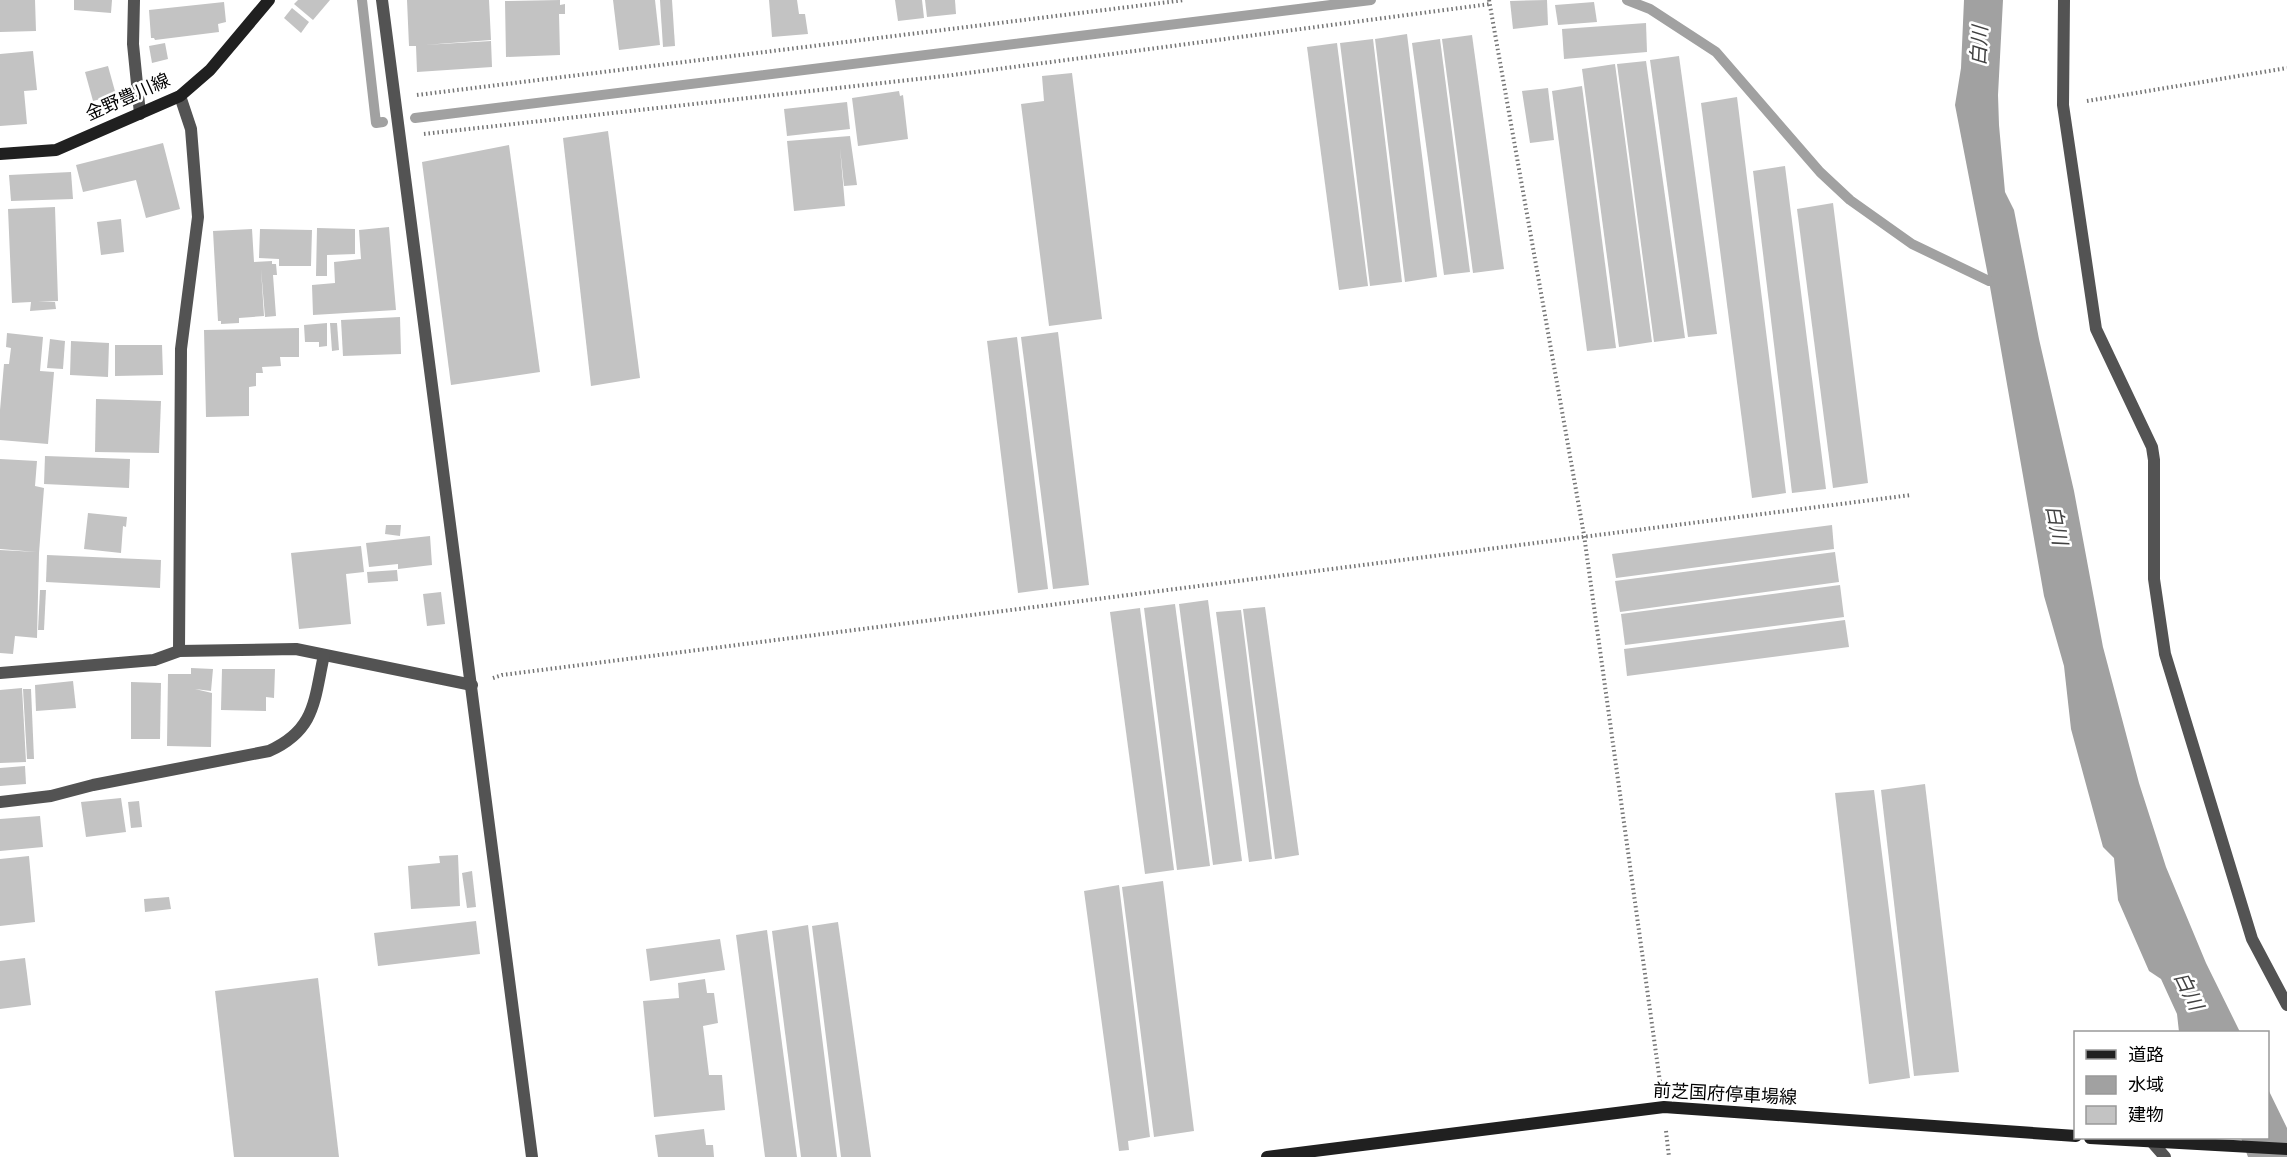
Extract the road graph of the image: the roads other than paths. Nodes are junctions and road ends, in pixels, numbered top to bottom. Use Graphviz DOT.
graph roads {
  1 [pos="134,0"];
  2 [pos="269,0"];
  3 [pos="382,0"];
  4 [pos="2064,0"];
  5 [pos="180,96"];
  6 [pos="140,114"];
  7 [pos="0,154"];
  8 [pos="179,651"];
  9 [pos="324,655"];
  10 [pos="0,673"];
  11 [pos="472,685"];
  12 [pos="0,802"];
  13 [pos="2287,1005"];
  14 [pos="2074,1136"];
  15 [pos="2115,1139"];
  16 [pos="2152,1142"];
  17 [pos="2287,1149"];
  18 [pos="532,1157"];
  19 [pos="1267,1157"];
  20 [pos="2165,1157"];
  1 -- 6 [label="street"];
  2 -- 5 [label="main road, 金野豊川線"];
  3 -- 11 [label="street"];
  4 -- 13 [label="street"];
  5 -- 6 [label="main road, 金野豊川線"];
  5 -- 8 [label="street"];
  6 -- 7 [label="main road, 金野豊川線"];
  8 -- 9 [label="street"];
  8 -- 10 [label="street"];
  9 -- 11 [label="street"];
  9 -- 12 [label="street"];
  11 -- 18 [label="street"];
  14 -- 19 [label="main road, 前芝国府停車場線"];
  15 -- 16 [label="main road"];
  16 -- 17 [label="main road"];
  16 -- 20 [label="street"];
}
